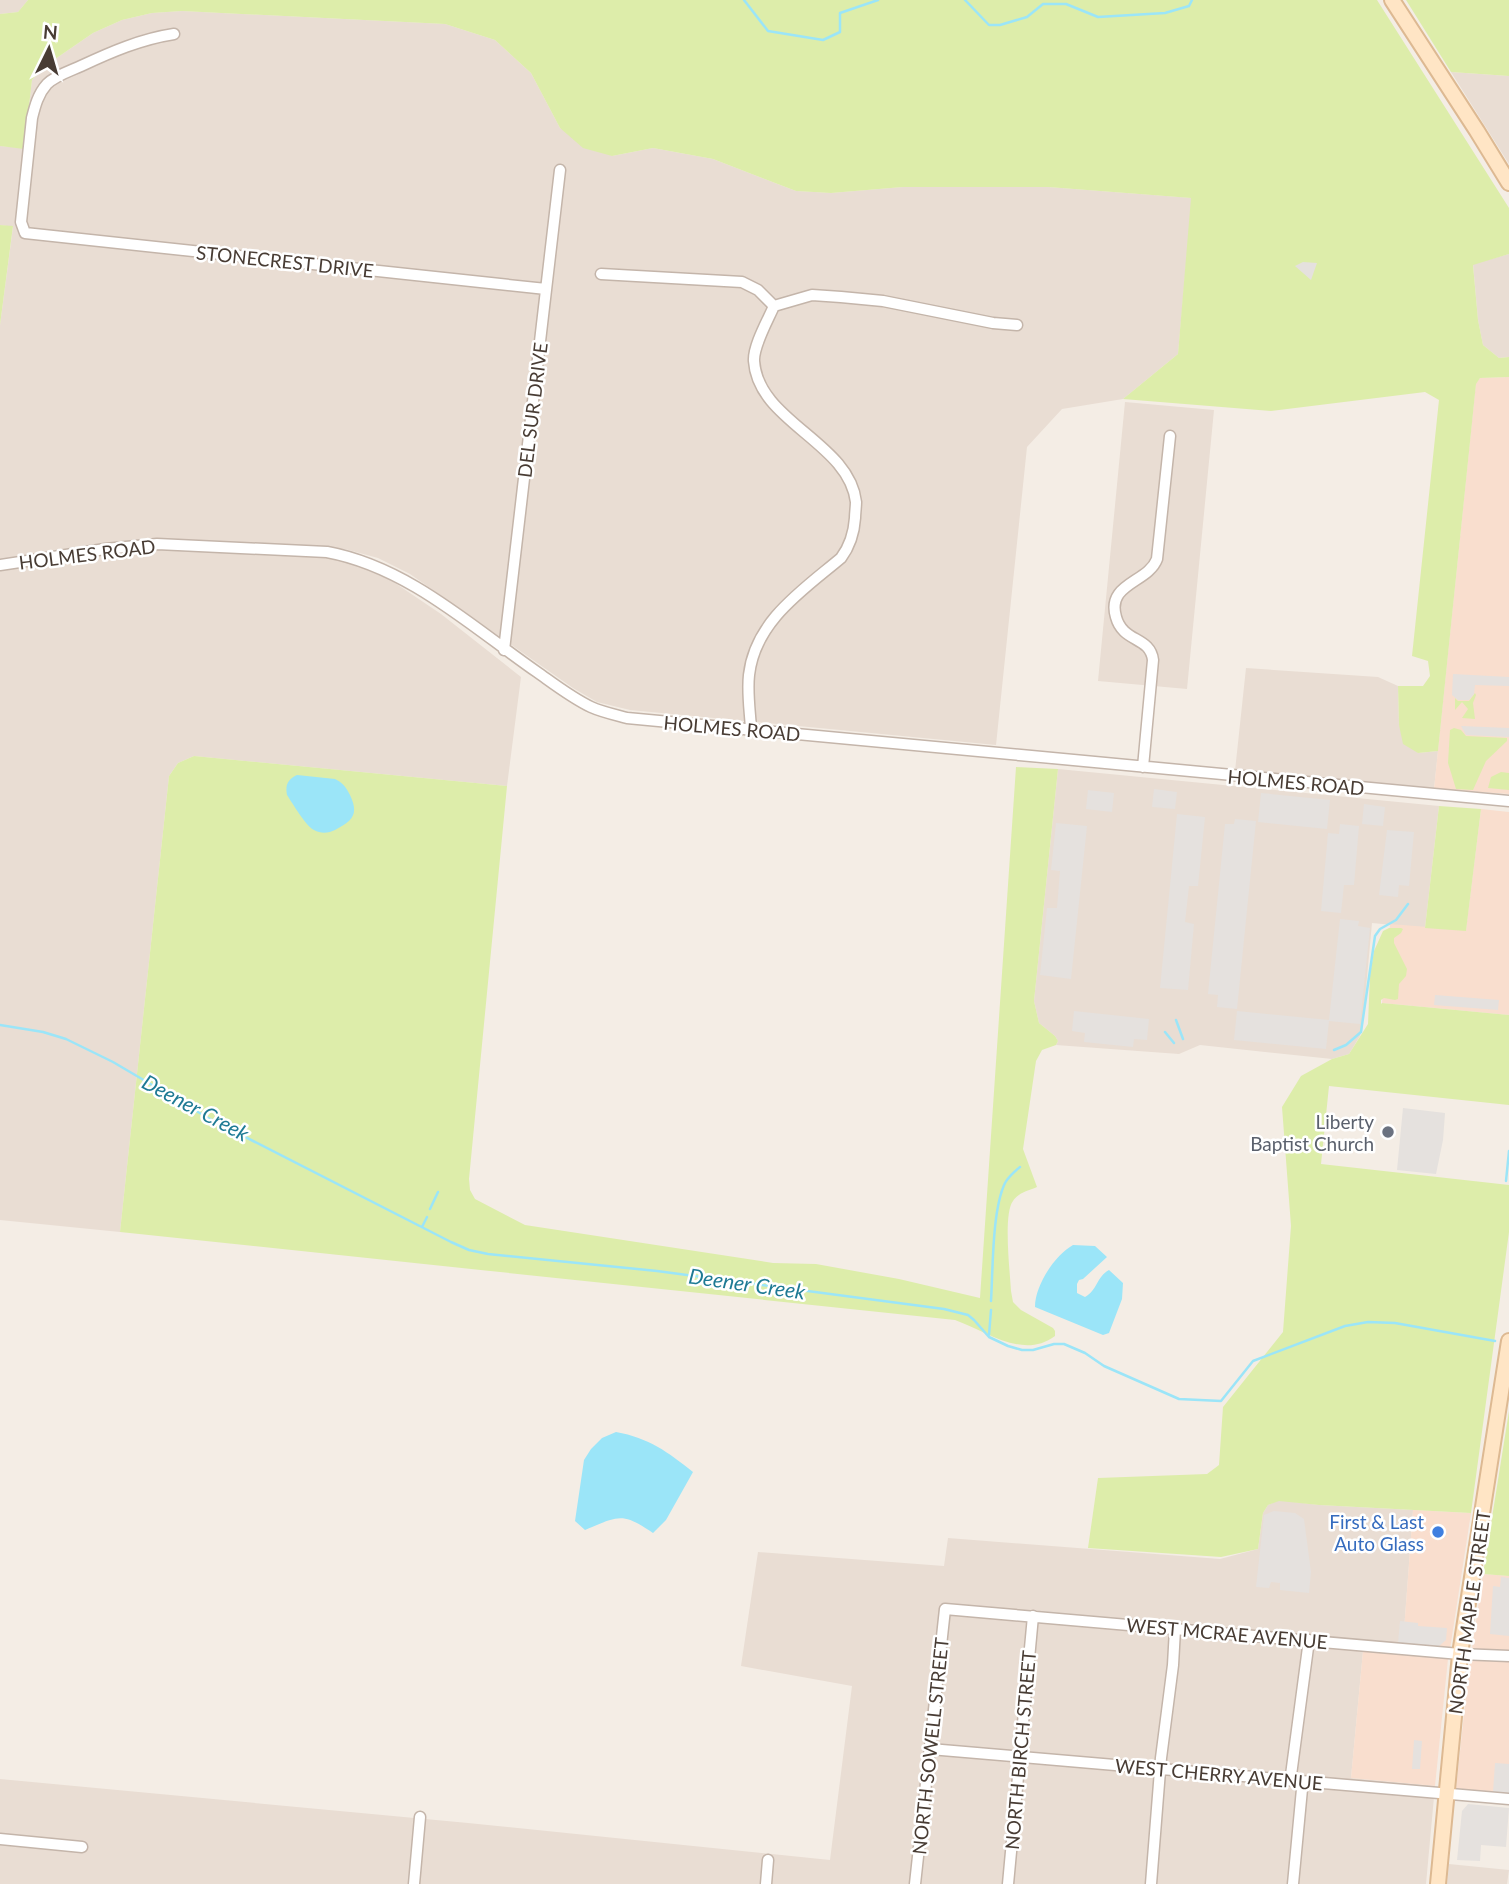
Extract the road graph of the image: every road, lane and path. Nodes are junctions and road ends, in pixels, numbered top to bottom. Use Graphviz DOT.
graph roads {
  1 [pos="1392,0"];
  2 [pos="174,34"];
  3 [pos="560,170"];
  4 [pos="1509,183"];
  5 [pos="601,274"];
  6 [pos="546,289"];
  7 [pos="774,306"];
  8 [pos="1017,326"];
  9 [pos="1170,436"];
  10 [pos="0,565"];
  11 [pos="504,650"];
  12 [pos="751,729"];
  13 [pos="1143,767"];
  14 [pos="1509,801"];
  15 [pos="1509,1341"];
  16 [pos="945,1609"];
  17 [pos="1033,1616"];
  18 [pos="1175,1629"];
  19 [pos="1309,1640"];
  20 [pos="1460,1654"];
  21 [pos="1509,1656"];
  22 [pos="930,1749"];
  23 [pos="1020,1757"];
  24 [pos="1161,1769"];
  25 [pos="1296,1781"];
  26 [pos="1446,1794"];
  27 [pos="1509,1799"];
  28 [pos="420,1817"];
  29 [pos="0,1839"];
  30 [pos="82,1847"];
  31 [pos="768,1860"];
  32 [pos="414,1884"];
  33 [pos="766,1884"];
  34 [pos="915,1884"];
  35 [pos="1008,1884"];
  36 [pos="1152,1884"];
  37 [pos="1293,1884"];
  38 [pos="1438,1884"];
  1 -- 4 [label="main road"];
  2 -- 6 [label="street, STONECREST DRIVE"];
  3 -- 6 [label="street, DEL SUR DRIVE"];
  5 -- 7 [label="street"];
  6 -- 11 [label="street, DEL SUR DRIVE"];
  7 -- 8 [label="street"];
  7 -- 12 [label="street"];
  9 -- 13 [label="street"];
  10 -- 11 [label="street, HOLMES ROAD"];
  11 -- 12 [label="street, HOLMES ROAD"];
  12 -- 13 [label="street, HOLMES ROAD"];
  13 -- 14 [label="street, HOLMES ROAD"];
  15 -- 20 [label="main road, NORTH MAPLE STREET"];
  16 -- 17 [label="street, WEST MCRAE AVENUE"];
  16 -- 22 [label="street, NORTH SOWELL STREET"];
  17 -- 18 [label="street, WEST MCRAE AVENUE"];
  17 -- 23 [label="street, NORTH BIRCH STREET"];
  18 -- 19 [label="street, WEST MCRAE AVENUE"];
  18 -- 24 [label="street"];
  19 -- 20 [label="street, WEST MCRAE AVENUE"];
  19 -- 25 [label="street"];
  20 -- 21 [label="street, WEST MCRAE AVENUE"];
  20 -- 26 [label="main road, NORTH MAPLE STREET"];
  22 -- 23 [label="street, WEST CHERRY AVENUE"];
  22 -- 34 [label="street, NORTH SOWELL STREET"];
  23 -- 24 [label="street, WEST CHERRY AVENUE"];
  23 -- 35 [label="street, NORTH BIRCH STREET"];
  24 -- 25 [label="street, WEST CHERRY AVENUE"];
  24 -- 36 [label="street"];
  25 -- 26 [label="street, WEST CHERRY AVENUE"];
  25 -- 37 [label="street"];
  26 -- 27 [label="street, WEST CHERRY AVENUE"];
  26 -- 38 [label="main road, NORTH MAPLE STREET"];
  28 -- 32 [label="street"];
  29 -- 30 [label="street"];
  31 -- 33 [label="street"];
}
